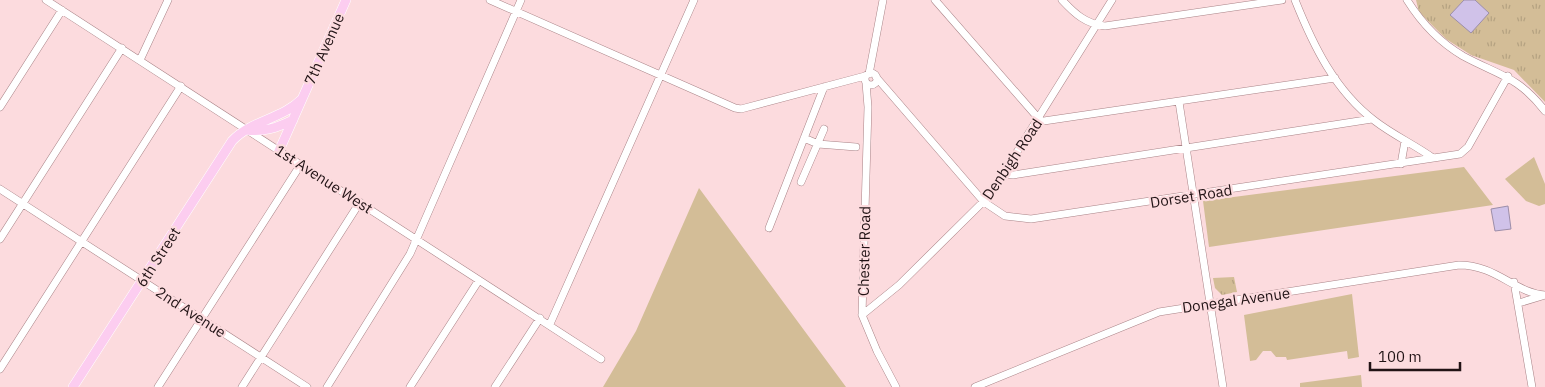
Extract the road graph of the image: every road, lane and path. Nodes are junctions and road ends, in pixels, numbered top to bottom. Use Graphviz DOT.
graph roads {
  1 [pos="46,0"];
  2 [pos="168,0"];
  3 [pos="346,0"];
  4 [pos="490,0"];
  5 [pos="521,0"];
  6 [pos="694,0"];
  7 [pos="883,0"];
  8 [pos="935,0"];
  9 [pos="1062,0"];
  10 [pos="1112,0"];
  11 [pos="1282,0"];
  12 [pos="1295,0"];
  13 [pos="1407,0"];
  14 [pos="62,10"];
  15 [pos="516,12"];
  16 [pos="1096,25"];
  17 [pos="122,48"];
  18 [pos="140,60"];
  19 [pos="660,76"];
  20 [pos="1508,76"];
  21 [pos="1335,78"];
  22 [pos="870,79"];
  23 [pos="181,86"];
  24 [pos="824,87"];
  25 [pos="302,99"];
  26 [pos="1180,102"];
  27 [pos="0,107"];
  28 [pos="1545,111"];
  29 [pos="1372,119"];
  30 [pos="292,120"];
  31 [pos="1038,121"];
  32 [pos="824,129"];
  33 [pos="246,130"];
  34 [pos="804,138"];
  35 [pos="1405,142"];
  36 [pos="818,144"];
  37 [pos="856,148"];
  38 [pos="1187,149"];
  39 [pos="280,151"];
  40 [pos="1433,158"];
  41 [pos="301,164"];
  42 [pos="1400,164"];
  43 [pos="1004,174"];
  44 [pos="801,182"];
  45 [pos="0,189"];
  46 [pos="1193,195"];
  47 [pos="360,202"];
  48 [pos="984,202"];
  49 [pos="23,204"];
  50 [pos="769,228"];
  51 [pos="416,238"];
  52 [pos="0,239"];
  53 [pos="82,242"];
  54 [pos="479,280"];
  55 [pos="143,281"];
  56 [pos="1515,282"];
  57 [pos="1545,295"];
  58 [pos="1519,302"];
  59 [pos="1210,304"];
  60 [pos="862,315"];
  61 [pos="540,318"];
  62 [pos="202,319"];
  63 [pos="550,324"];
  64 [pos="261,358"];
  65 [pos="601,359"];
  66 [pos="0,369"];
  67 [pos="73,387"];
  68 [pos="158,387"];
  69 [pos="242,387"];
  70 [pos="307,387"];
  71 [pos="327,387"];
  72 [pos="410,387"];
  73 [pos="495,387"];
  74 [pos="896,387"];
  75 [pos="975,387"];
  76 [pos="1223,387"];
  77 [pos="1532,387"];
  1 -- 14 [label="street, 1st Avenue West"];
  2 -- 18 [label="street"];
  3 -- 25 [label="main road, 7th Avenue"];
  4 -- 15 [label="street"];
  5 -- 15 [label="street"];
  6 -- 19 [label="street"];
  7 -- 22 [label="street, Chester Road"];
  8 -- 31 [label="street"];
  9 -- 16 [label="street"];
  10 -- 16 [label="street, Denbigh Road"];
  11 -- 16 [label="street"];
  12 -- 21 [label="street"];
  13 -- 20 [label="street"];
  14 -- 17 [label="street, 1st Avenue West"];
  14 -- 27 [label="street"];
  15 -- 19 [label="street"];
  15 -- 51 [label="street"];
  16 -- 31 [label="street, Denbigh Road"];
  17 -- 18 [label="street, 1st Avenue West"];
  17 -- 49 [label="street"];
  18 -- 23 [label="street, 1st Avenue West"];
  19 -- 24 [label="street, Dorset Road"];
  19 -- 63 [label="street"];
  20 -- 28 [label="street"];
  20 -- 40 [label="street, Dorset Road"];
  21 -- 26 [label="street"];
  21 -- 29 [label="street"];
  22 -- 24 [label="street, Dorset Road"];
  22 -- 48 [label="street, Dorset Road"];
  22 -- 60 [label="street, Chester Road"];
  23 -- 33 [label="street, 1st Avenue West"];
  23 -- 53 [label="street"];
  24 -- 34 [label="street"];
  25 -- 30 [label="main road, 7th Avenue"];
  25 -- 33 [label="main road, 7th Avenue"];
  26 -- 31 [label="street"];
  26 -- 38 [label="street"];
  29 -- 35 [label="street"];
  29 -- 38 [label="street"];
  30 -- 33 [label="main road"];
  30 -- 39 [label="main road, 7th Avenue"];
  31 -- 43 [label="street, Denbigh Road"];
  32 -- 36 [label="street"];
  33 -- 39 [label="street, 1st Avenue West"];
  33 -- 55 [label="main road, 6th Street"];
  34 -- 36 [label="street"];
  34 -- 50 [label="street"];
  35 -- 40 [label="street"];
  35 -- 42 [label="street"];
  36 -- 37 [label="street"];
  36 -- 44 [label="street"];
  38 -- 43 [label="street"];
  38 -- 46 [label="street"];
  39 -- 41 [label="street, 1st Avenue West"];
  40 -- 42 [label="street, Dorset Road"];
  41 -- 47 [label="street, 1st Avenue West"];
  41 -- 62 [label="street"];
  42 -- 46 [label="street, Dorset Road"];
  43 -- 48 [label="street, Denbigh Road"];
  45 -- 49 [label="street, 2nd Avenue"];
  46 -- 48 [label="street, Dorset Road"];
  46 -- 59 [label="street"];
  47 -- 51 [label="street, 1st Avenue West"];
  47 -- 64 [label="street"];
  48 -- 60 [label="street, Denbigh Road"];
  49 -- 52 [label="street"];
  49 -- 53 [label="street, 2nd Avenue"];
  51 -- 54 [label="street, 1st Avenue West"];
  51 -- 71 [label="street"];
  53 -- 55 [label="street, 2nd Avenue"];
  53 -- 66 [label="street"];
  54 -- 61 [label="street, 1st Avenue West"];
  54 -- 72 [label="street"];
  55 -- 62 [label="street, 2nd Avenue"];
  55 -- 67 [label="main road, 6th Street"];
  56 -- 57 [label="street, Donegal Avenue"];
  56 -- 58 [label="street"];
  56 -- 59 [label="street, Donegal Avenue"];
  57 -- 58 [label="street, Donegal Avenue"];
  58 -- 77 [label="street"];
  59 -- 75 [label="street, Donegal Avenue"];
  59 -- 76 [label="street"];
  60 -- 74 [label="street, Chester Road"];
  61 -- 63 [label="street, 1st Avenue West"];
  61 -- 73 [label="street"];
  62 -- 64 [label="street, 2nd Avenue"];
  62 -- 68 [label="street"];
  63 -- 65 [label="street, 1st Avenue West"];
  64 -- 69 [label="street"];
  64 -- 70 [label="street, 2nd Avenue"];
}
